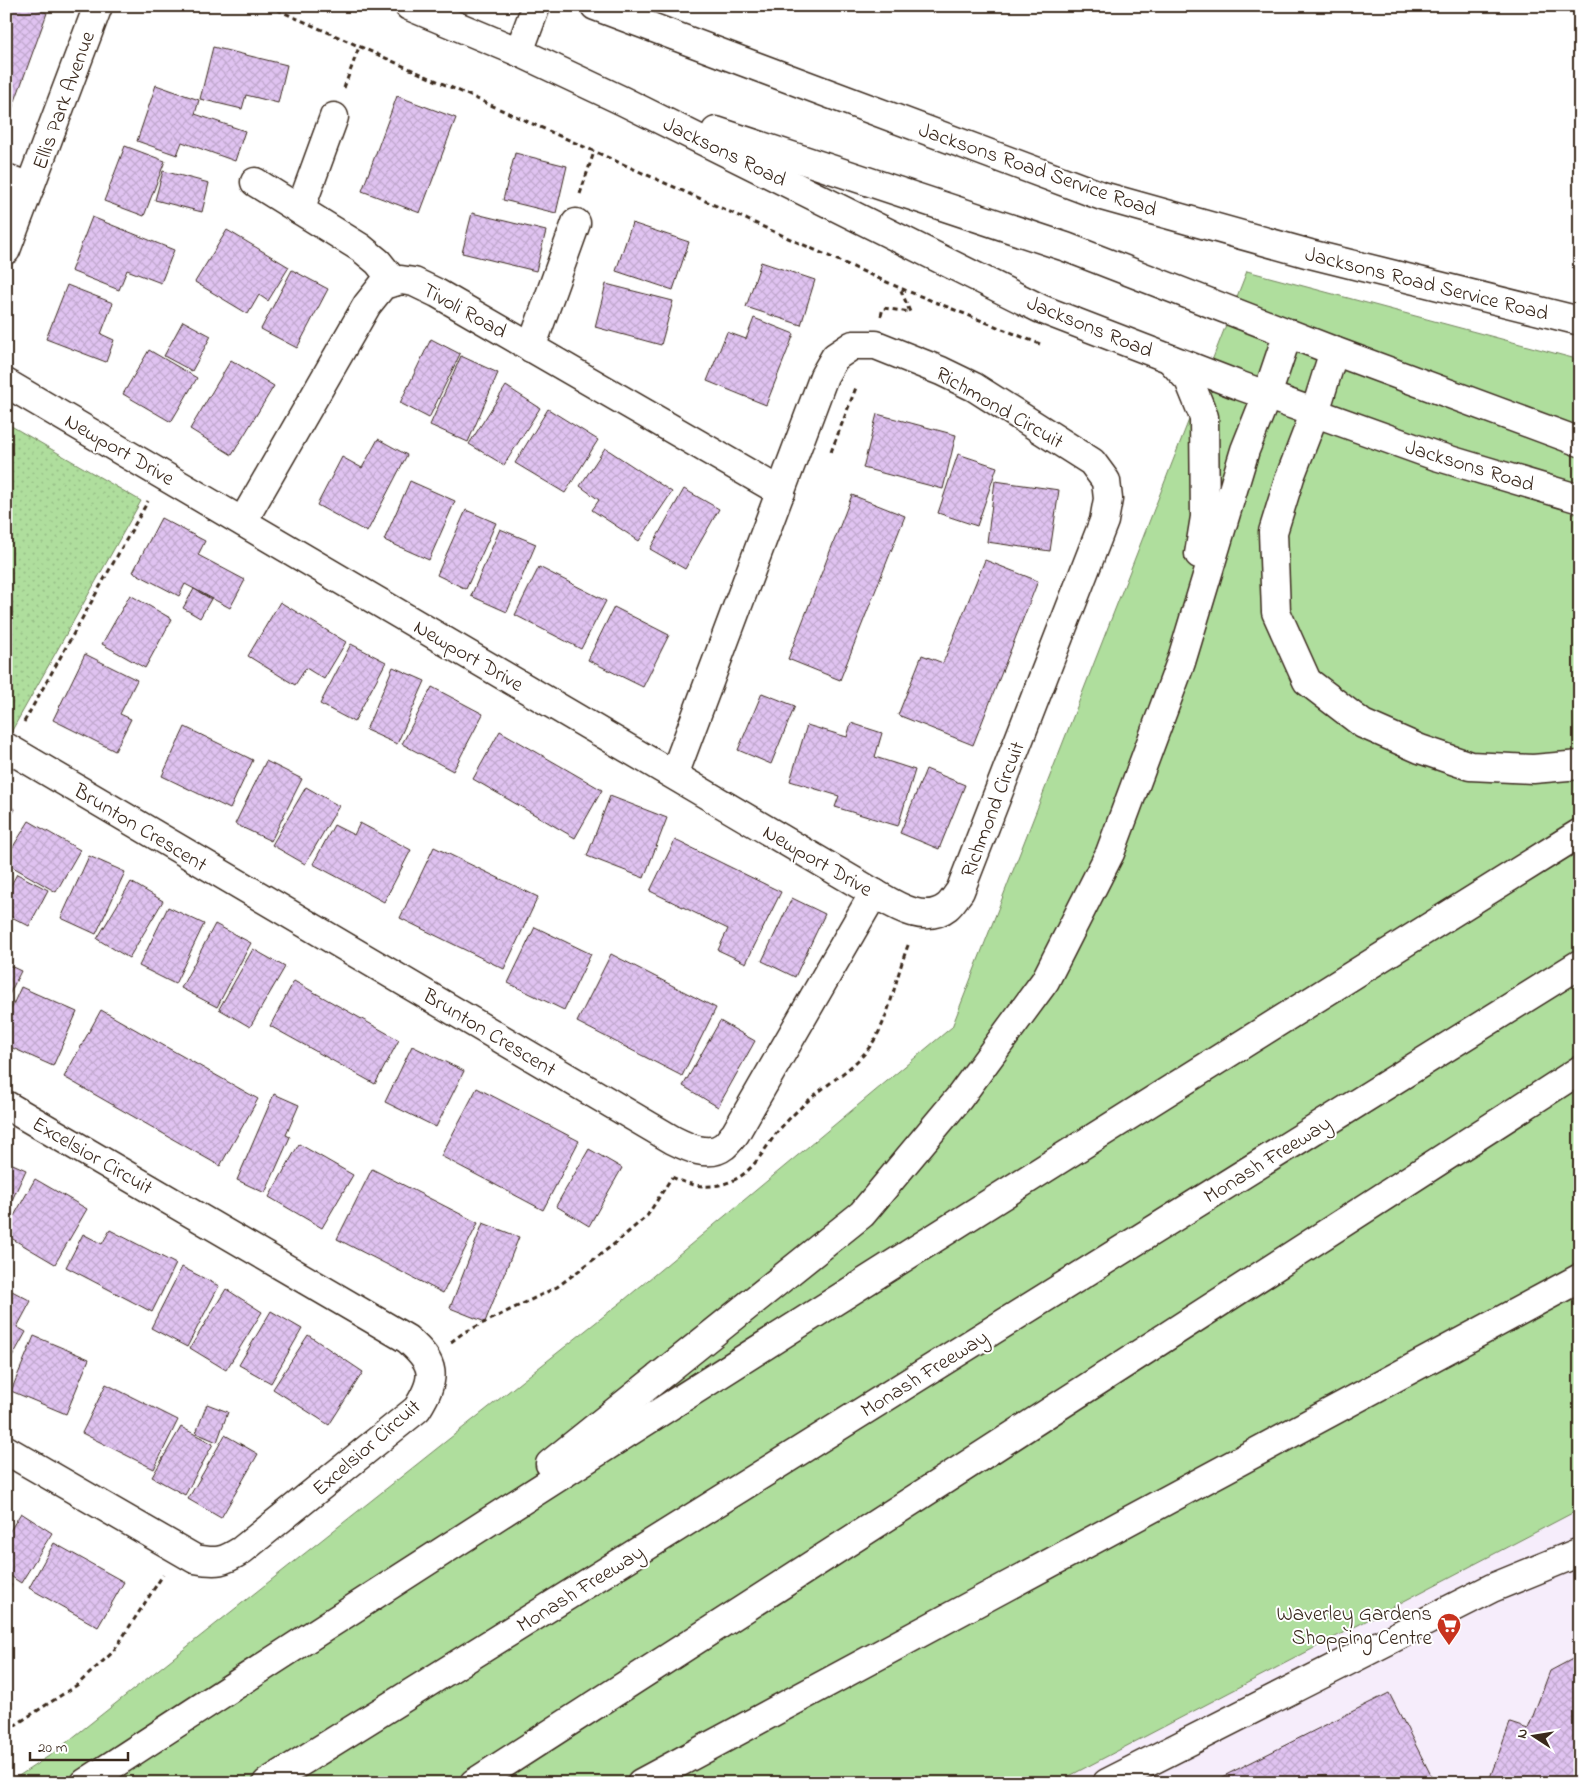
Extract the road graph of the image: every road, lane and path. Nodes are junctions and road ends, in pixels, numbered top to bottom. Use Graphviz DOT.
graph roads {
  1 [pos="98,6"];
  2 [pos="409,6"];
  3 [pos="536,6"];
  4 [pos="595,6"];
  5 [pos="359,47"];
  6 [pos="518,52"];
  7 [pos="623,100"];
  8 [pos="334,117"];
  9 [pos="594,152"];
  10 [pos="255,182"];
  11 [pos="18,183"];
  12 [pos="580,195"];
  13 [pos="300,210"];
  14 [pos="576,223"];
  15 [pos="6,250"];
  16 [pos="394,282"];
  17 [pos="900,288"];
  18 [pos="1580,321"];
  19 [pos="1288,333"];
  20 [pos="870,345"];
  21 [pos="531,348"];
  22 [pos="1334,351"];
  23 [pos="1170,358"];
  24 [pos="6,383"];
  25 [pos="1267,395"];
  26 [pos="1314,412"];
  27 [pos="1580,442"];
  28 [pos="828,460"];
  29 [pos="164,474"];
  30 [pos="780,492"];
  31 [pos="1580,499"];
  32 [pos="243,522"];
  33 [pos="1181,662"];
  34 [pos="7,748"];
  35 [pos="1580,765"];
  36 [pos="674,775"];
  37 [pos="1580,833"];
  38 [pos="874,893"];
  39 [pos="928,914"];
  40 [pos="1580,964"];
  41 [pos="1580,1070"];
  42 [pos="6,1105"];
  43 [pos="691,1149"];
  44 [pos="672,1177"];
  45 [pos="1580,1278"];
  46 [pos="426,1359"];
  47 [pos="6,1450"];
  48 [pos="179,1551"];
  49 [pos="1580,1552"];
  50 [pos="357,1605"];
  51 [pos="6,1731"];
  52 [pos="85,1783"];
  53 [pos="268,1783"];
  54 [pos="474,1783"];
  55 [pos="641,1783"];
  56 [pos="1107,1783"];
  1 -- 11 [label="main road, Ellis Park Avenue"];
  2 -- 6 [label="main road, Jacksons Road"];
  3 -- 6 [label="main road"];
  4 -- 18 [label="main road, Jacksons Road Service Road"];
  5 -- 8 [label="path"];
  6 -- 7 [label="main road, Jacksons Road"];
  7 -- 19 [label="main road, Jacksons Road"];
  7 -- 23 [label="main road, Jacksons Road"];
  8 -- 13 [label="main road"];
  9 -- 12 [label="path"];
  10 -- 13 [label="main road"];
  11 -- 15 [label="main road, Ellis Park Avenue"];
  13 -- 16 [label="main road"];
  14 -- 21 [label="main road"];
  16 -- 21 [label="main road, Tivoli Road"];
  16 -- 32 [label="main road, Tivoli Road"];
  17 -- 20 [label="path"];
  19 -- 22 [label="main road, Jacksons Road"];
  19 -- 25 [label="main road"];
  20 -- 28 [label="path"];
  20 -- 30 [label="main road, Richmond Circuit"];
  20 -- 39 [label="main road, Richmond Circuit"];
  21 -- 30 [label="main road, Tivoli Road"];
  22 -- 26 [label="main road"];
  22 -- 27 [label="main road, Jacksons Road"];
  23 -- 25 [label="main road, Jacksons Road"];
  23 -- 33 [label="main road"];
  24 -- 29 [label="main road, Newport Drive"];
  25 -- 26 [label="main road, Jacksons Road"];
  25 -- 33 [label="main road"];
  26 -- 31 [label="main road, Jacksons Road"];
  26 -- 35 [label="main road"];
  29 -- 32 [label="main road, Newport Drive"];
  29 -- 34 [label="path"];
  30 -- 36 [label="main road, Richmond Circuit"];
  32 -- 36 [label="main road, Newport Drive"];
  33 -- 50 [label="main road"];
  34 -- 43 [label="main road, Brunton Crescent"];
  36 -- 38 [label="main road, Newport Drive"];
  37 -- 50 [label="main road"];
  38 -- 39 [label="main road, Newport Drive"];
  38 -- 43 [label="main road, Brunton Crescent"];
  39 -- 44 [label="path"];
  40 -- 53 [label="main road, Monash Freeway"];
  41 -- 54 [label="main road"];
  42 -- 46 [label="main road, Excelsior Circuit"];
  43 -- 44 [label="path"];
  44 -- 46 [label="path"];
  45 -- 55 [label="main road"];
  46 -- 48 [label="main road, Excelsior Circuit"];
  47 -- 48 [label="main road, Excelsior Circuit"];
  48 -- 51 [label="path"];
  49 -- 56 [label="main road"];
  50 -- 52 [label="main road"];
}
